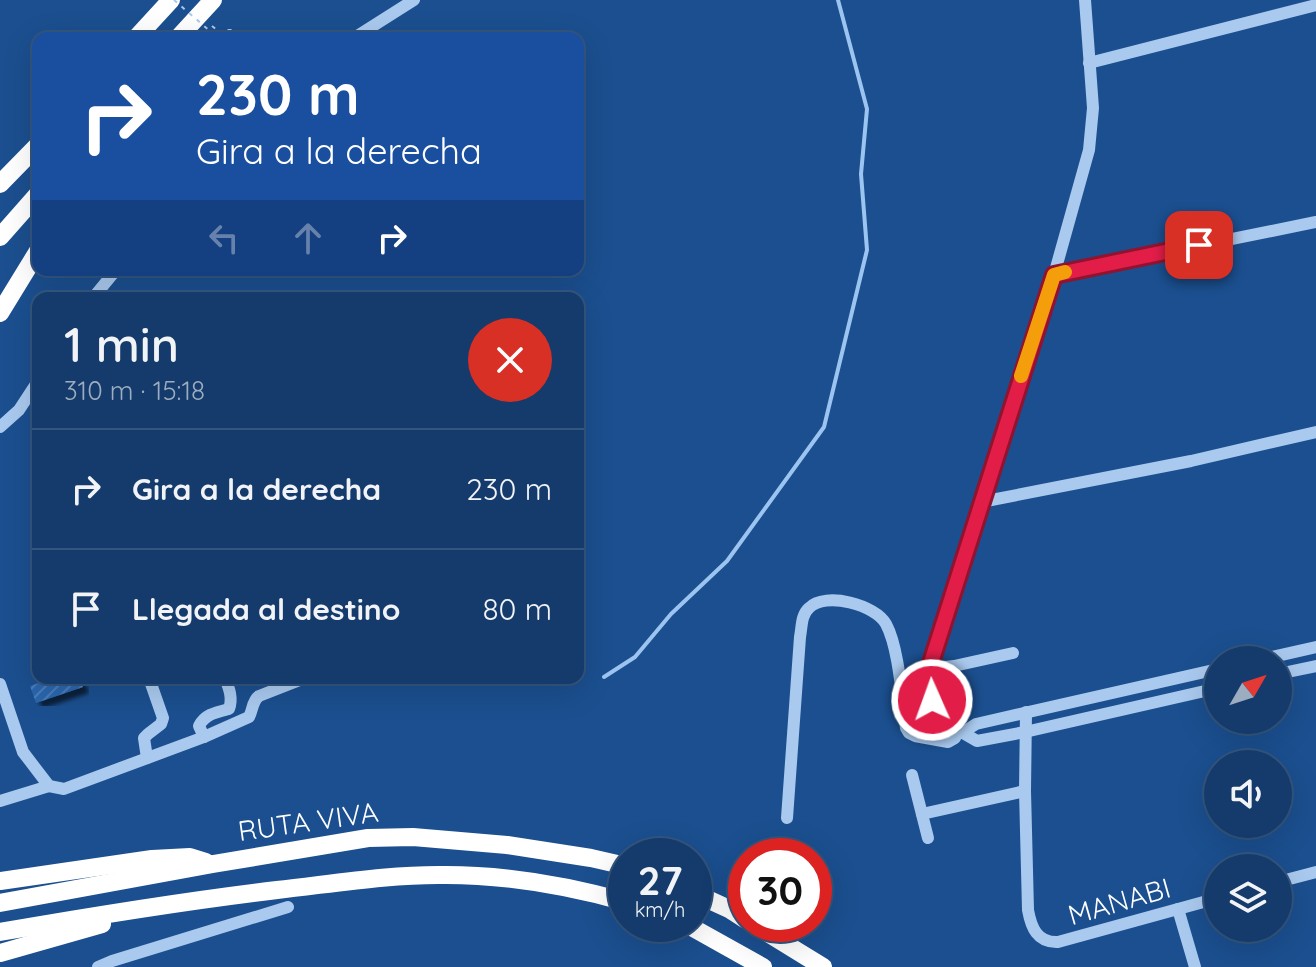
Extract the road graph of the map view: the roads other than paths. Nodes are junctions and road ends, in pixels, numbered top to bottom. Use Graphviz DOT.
graph roads {
  1 [pos="172,0"];
  2 [pos="213,0"];
  3 [pos="414,0"];
  4 [pos="1085,0"];
  5 [pos="1316,5"];
  6 [pos="142,32"];
  7 [pos="184,32"];
  8 [pos="363,32"];
  9 [pos="1089,63"];
  10 [pos="32,150"];
  11 [pos="8,172"];
  12 [pos="0,184"];
  13 [pos="32,201"];
  14 [pos="1316,222"];
  15 [pos="0,237"];
  16 [pos="32,261"];
  17 [pos="1054,275"];
  18 [pos="111,276"];
  19 [pos="98,292"];
  20 [pos="0,313"];
  21 [pos="32,390"];
  22 [pos="0,427"];
  23 [pos="1316,432"];
  24 [pos="981,502"];
  25 [pos="1316,647"];
  26 [pos="1292,652"];
  27 [pos="1013,653"];
  28 [pos="1316,666"];
  29 [pos="929,669"];
  30 [pos="1292,671"];
  31 [pos="1204,672"];
  32 [pos="0,684"];
  33 [pos="151,684"];
  34 [pos="228,684"];
  35 [pos="290,684"];
  36 [pos="1204,691"];
  37 [pos="1026,712"];
  38 [pos="960,732"];
  39 [pos="1025,732"];
  40 [pos="204,737"];
  41 [pos="147,758"];
  42 [pos="912,775"];
  43 [pos="49,786"];
  44 [pos="1025,791"];
  45 [pos="0,801"];
  46 [pos="922,814"];
  47 [pos="787,818"];
  48 [pos="928,838"];
  49 [pos="608,862"];
  50 [pos="213,864"];
  51 [pos="1316,872"];
  52 [pos="1292,878"];
  53 [pos="0,881"];
  54 [pos="608,897"];
  55 [pos="1204,902"];
  56 [pos="0,903"];
  57 [pos="288,907"];
  58 [pos="1178,909"];
  59 [pos="125,910"];
  60 [pos="0,932"];
  61 [pos="712,939"];
  62 [pos="782,942"];
  63 [pos="0,953"];
  64 [pos="98,967"];
  65 [pos="763,967"];
  66 [pos="823,967"];
  67 [pos="1195,967"];
  1 -- 6 [label="highway"];
  2 -- 7 [label="highway"];
  3 -- 8 [label="street"];
  4 -- 9 [label="street"];
  5 -- 9 [label="street"];
  9 -- 17 [label="street"];
  10 -- 11 [label="highway"];
  11 -- 12 [label="highway"];
  13 -- 15 [label="highway"];
  14 -- 17 [label="street"];
  16 -- 20 [label="highway"];
  17 -- 24 [label="street"];
  18 -- 19 [label="street"];
  21 -- 22 [label="street"];
  23 -- 24 [label="street"];
  24 -- 29 [label="street"];
  25 -- 26 [label="street"];
  27 -- 29 [label="street"];
  28 -- 30 [label="street"];
  29 -- 38 [label="street"];
  31 -- 37 [label="street"];
  32 -- 43 [label="street"];
  33 -- 41 [label="street"];
  34 -- 40 [label="street"];
  35 -- 40 [label="street"];
  36 -- 39 [label="street"];
  37 -- 38 [label="street"];
  37 -- 39 [label="street"];
  38 -- 39 [label="street"];
  38 -- 47 [label="street"];
  39 -- 44 [label="street"];
  40 -- 41 [label="street"];
  41 -- 43 [label="street"];
  42 -- 46 [label="street"];
  43 -- 45 [label="street"];
  44 -- 46 [label="street"];
  44 -- 58 [label="street, MANABI"];
  46 -- 48 [label="street"];
  49 -- 50 [label="highway, RUTA VIVA"];
  50 -- 53 [label="highway"];
  50 -- 56 [label="highway, RUTA VIVA"];
  51 -- 52 [label="street"];
  54 -- 59 [label="highway"];
  55 -- 58 [label="street, MANABI"];
  57 -- 64 [label="street"];
  58 -- 67 [label="street"];
  59 -- 60 [label="highway"];
  59 -- 63 [label="highway"];
  61 -- 65 [label="highway"];
  62 -- 66 [label="highway"];
}
